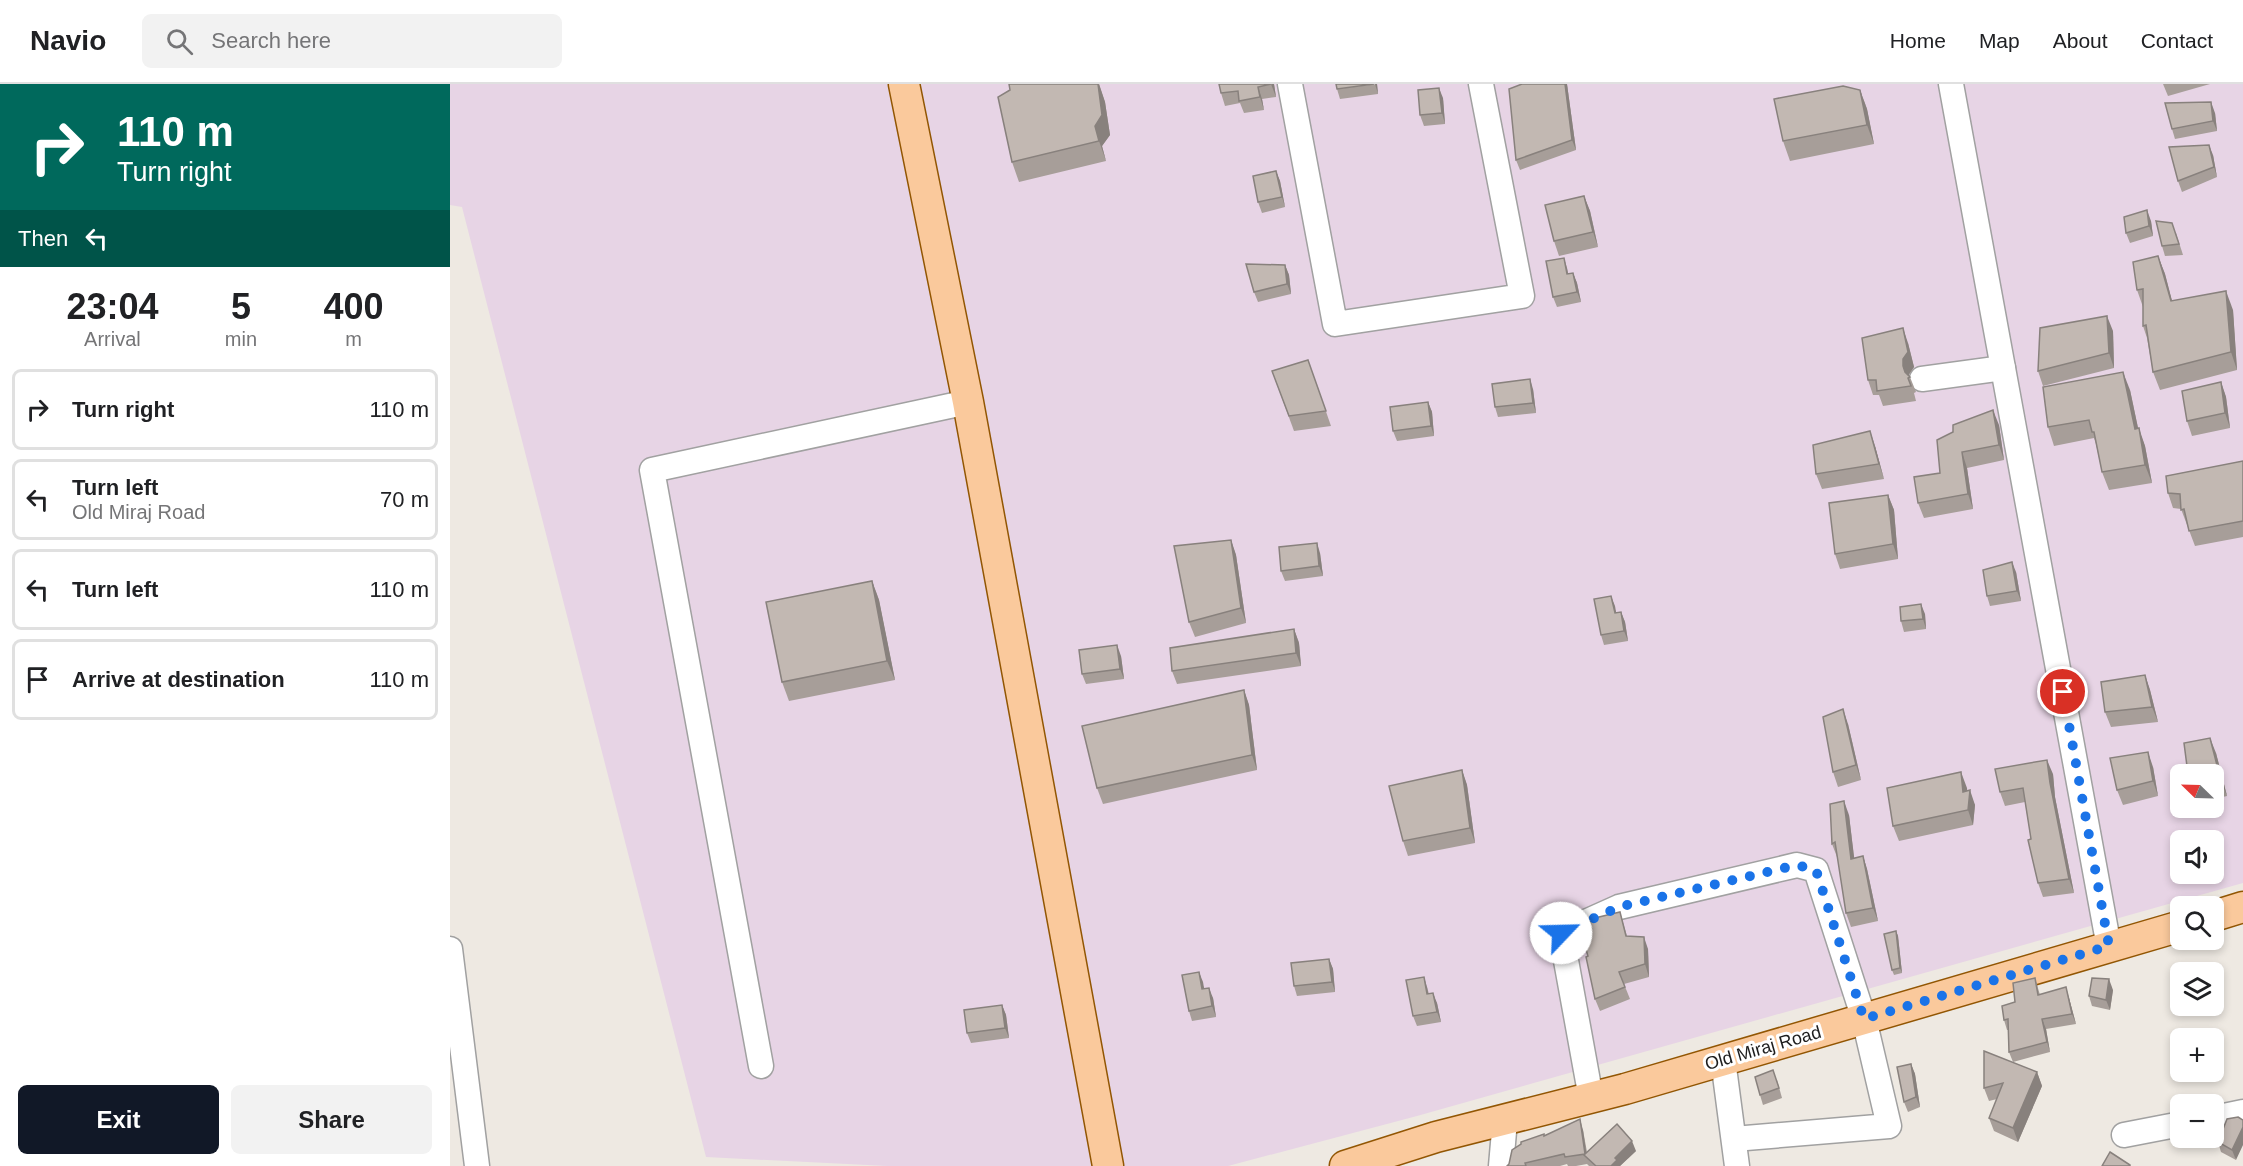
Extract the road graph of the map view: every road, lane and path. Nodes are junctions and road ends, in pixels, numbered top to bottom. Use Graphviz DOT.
graph roads {
  1 [pos="904,84"];
  2 [pos="1290,84"];
  3 [pos="1481,84"];
  4 [pos="1951,84"];
  5 [pos="2003,368"];
  6 [pos="1922,379"];
  7 [pos="968,402"];
  8 [pos="2243,907"];
  9 [pos="2224,913"];
  10 [pos="2170,929"];
  11 [pos="2109,946"];
  12 [pos="450,949"];
  13 [pos="1864,1019"];
  14 [pos="1723,1060"];
  15 [pos="761,1066"];
  16 [pos="1591,1098"];
  17 [pos="2243,1112"];
  18 [pos="2224,1116"];
  19 [pos="1505,1120"];
  20 [pos="2170,1126"];
  21 [pos="2124,1135"];
  22 [pos="1734,1139"];
  23 [pos="477,1166"];
  24 [pos="1108,1166"];
  25 [pos="1345,1166"];
  26 [pos="1501,1166"];
  27 [pos="1737,1166"];
  1 -- 7 [label="main road"];
  2 -- 3 [label="street"];
  4 -- 5 [label="street"];
  5 -- 6 [label="street"];
  5 -- 11 [label="street"];
  7 -- 15 [label="street"];
  7 -- 24 [label="main road"];
  8 -- 9 [label="main road"];
  10 -- 11 [label="main road, Old Miraj Road"];
  11 -- 13 [label="main road, Old Miraj Road"];
  12 -- 23 [label="street"];
  13 -- 14 [label="main road, Old Miraj Road"];
  13 -- 16 [label="street"];
  13 -- 22 [label="street"];
  14 -- 16 [label="main road, Old Miraj Road"];
  14 -- 22 [label="street"];
  16 -- 19 [label="main road, Old Miraj Road"];
  17 -- 18 [label="street"];
  19 -- 25 [label="main road, Old Miraj Road"];
  19 -- 26 [label="street"];
  20 -- 21 [label="street"];
  22 -- 27 [label="street"];
}
